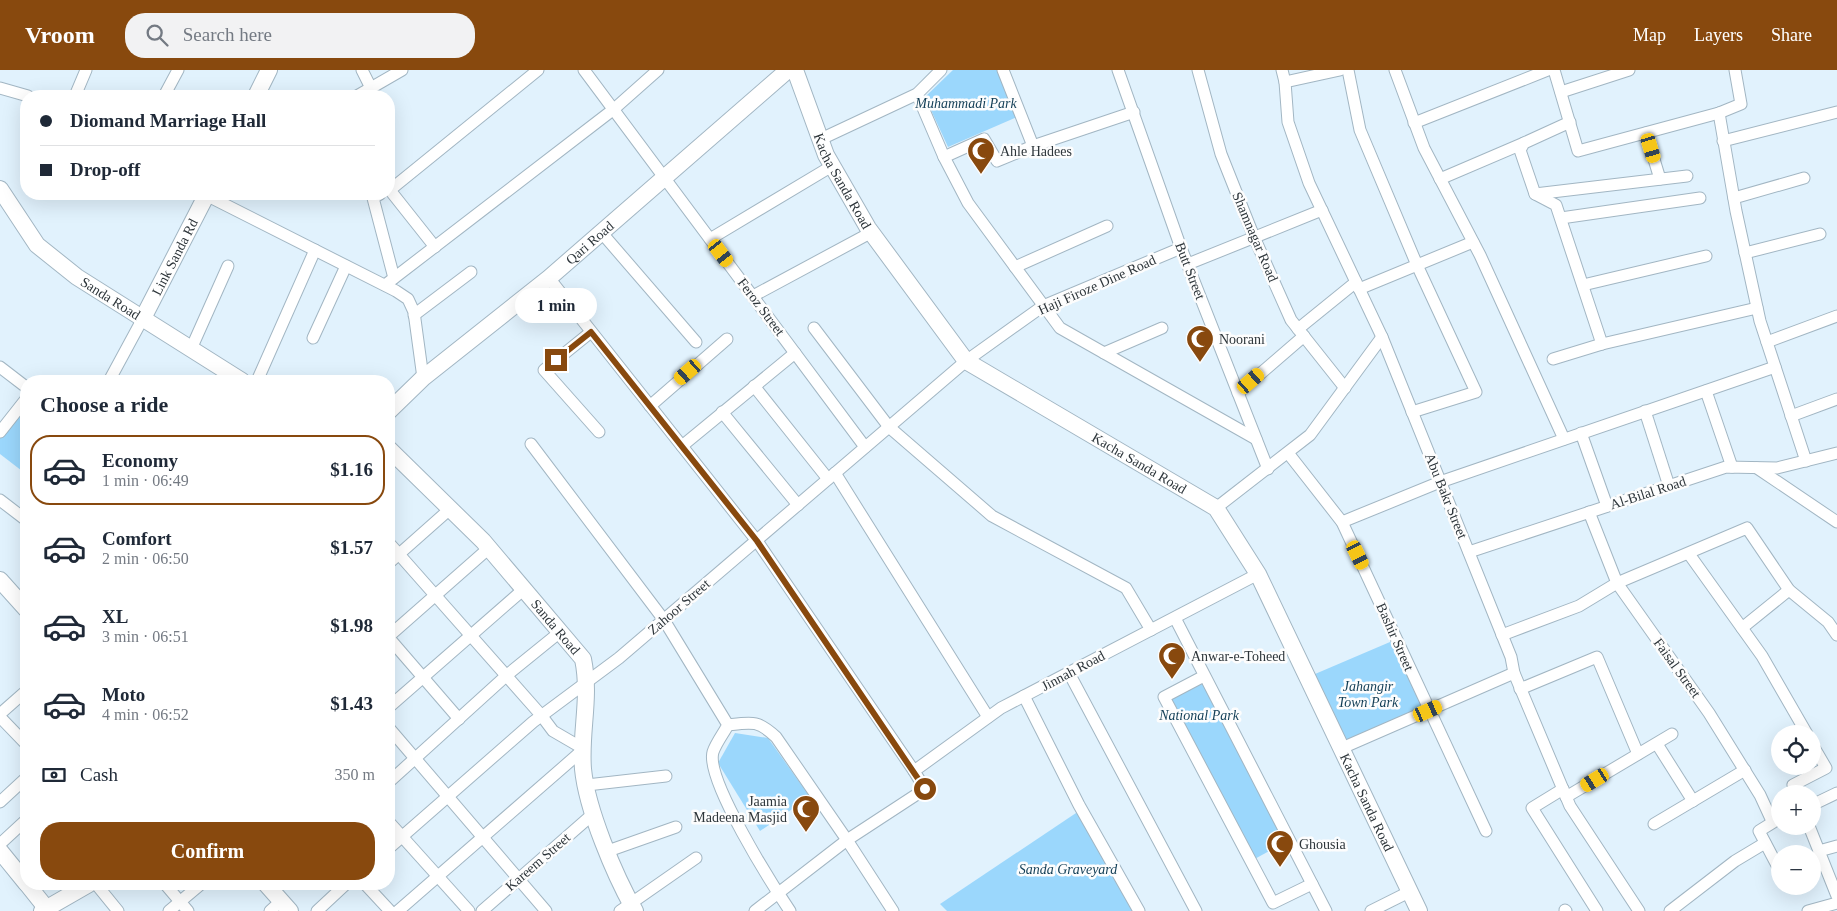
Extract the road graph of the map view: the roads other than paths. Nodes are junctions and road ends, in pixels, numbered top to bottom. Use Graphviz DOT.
graph roads {
  1 [pos="86,70"];
  2 [pos="178,70"];
  3 [pos="269,70"];
  4 [pos="362,70"];
  5 [pos="402,70"];
  6 [pos="538,70"];
  7 [pos="584,70"];
  8 [pos="658,70"];
  9 [pos="788,70"];
  10 [pos="795,70"];
  11 [pos="941,70"];
  12 [pos="1003,70"];
  13 [pos="1118,70"];
  14 [pos="1198,70"];
  15 [pos="1282,70"];
  16 [pos="1340,70"];
  17 [pos="1348,70"];
  18 [pos="1395,70"];
  19 [pos="1548,70"];
  20 [pos="1554,70"];
  21 [pos="1629,70"];
  22 [pos="1735,70"];
  23 [pos="1285,82"];
  24 [pos="0,88"];
  25 [pos="371,88"];
  26 [pos="78,90"];
  27 [pos="167,90"];
  28 [pos="259,90"];
  29 [pos="368,90"];
  30 [pos="1561,92"];
  31 [pos="20,94"];
  32 [pos="917,94"];
  33 [pos="614,109"];
  34 [pos="1134,112"];
  35 [pos="1837,112"];
  36 [pos="1719,113"];
  37 [pos="1570,122"];
  38 [pos="1414,123"];
  39 [pos="1646,132"];
  40 [pos="821,139"];
  41 [pos="1723,141"];
  42 [pos="1524,143"];
  43 [pos="1032,146"];
  44 [pos="944,157"];
  45 [pos="832,166"];
  46 [pos="1687,176"];
  47 [pos="665,178"];
  48 [pos="1804,178"];
  49 [pos="1440,179"];
  50 [pos="1660,179"];
  51 [pos="395,182"];
  52 [pos="0,190"];
  53 [pos="1535,194"];
  54 [pos="1700,198"];
  55 [pos="1734,198"];
  56 [pos="203,200"];
  57 [pos="218,200"];
  58 [pos="382,200"];
  59 [pos="388,200"];
  60 [pos="1322,210"];
  61 [pos="1561,218"];
  62 [pos="1107,226"];
  63 [pos="601,232"];
  64 [pos="872,232"];
  65 [pos="1820,234"];
  66 [pos="1254,237"];
  67 [pos="710,239"];
  68 [pos="1473,242"];
  69 [pos="435,247"];
  70 [pos="1181,248"];
  71 [pos="315,250"];
  72 [pos="1745,253"];
  73 [pos="1706,256"];
  74 [pos="1188,264"];
  75 [pos="1417,265"];
  76 [pos="228,266"];
  77 [pos="346,266"];
  78 [pos="1015,267"];
  79 [pos="471,272"];
  80 [pos="394,278"];
  81 [pos="549,278"];
  82 [pos="385,285"];
  83 [pos="1583,285"];
  84 [pos="1357,286"];
  85 [pos="753,296"];
  86 [pos="1043,306"];
  87 [pos="1757,308"];
  88 [pos="414,315"];
  89 [pos="1837,316"];
  90 [pos="142,320"];
  91 [pos="814,328"];
  92 [pos="1162,328"];
  93 [pos="591,332"];
  94 [pos="1301,333"];
  95 [pos="1382,337"];
  96 [pos="313,338"];
  97 [pos="727,338"];
  98 [pos="696,342"];
  99 [pos="1767,342"];
  100 [pos="1602,344"];
  101 [pos="192,349"];
  102 [pos="795,353"];
  103 [pos="1104,353"];
  104 [pos="1552,359"];
  105 [pos="966,361"];
  106 [pos="1776,367"];
  107 [pos="0,368"];
  108 [pos="112,375"];
  109 [pos="233,375"];
  110 [pos="260,375"];
  111 [pos="423,378"];
  112 [pos="20,383"];
  113 [pos="754,386"];
  114 [pos="1344,388"];
  115 [pos="1706,391"];
  116 [pos="1238,393"];
  117 [pos="1837,399"];
  118 [pos="395,405"];
  119 [pos="650,406"];
  120 [pos="20,407"];
  121 [pos="1645,411"];
  122 [pos="722,412"];
  123 [pos="1412,412"];
  124 [pos="1791,416"];
  125 [pos="889,427"];
  126 [pos="0,432"];
  127 [pos="599,432"];
  128 [pos="1581,433"];
  129 [pos="1256,439"];
  130 [pos="1564,439"];
  131 [pos="531,444"];
  132 [pos="682,446"];
  133 [pos="865,447"];
  134 [pos="1288,453"];
  135 [pos="1834,453"];
  136 [pos="395,455"];
  137 [pos="1806,461"];
  138 [pos="1732,467"];
  139 [pos="1756,467"];
  140 [pos="1268,469"];
  141 [pos="832,476"];
  142 [pos="1440,482"];
  143 [pos="1669,486"];
  144 [pos="0,500"];
  145 [pos="798,505"];
  146 [pos="1607,506"];
  147 [pos="1216,508"];
  148 [pos="450,509"];
  149 [pos="1589,512"];
  150 [pos="20,515"];
  151 [pos="1342,522"];
  152 [pos="1837,522"];
  153 [pos="757,541"];
  154 [pos="489,548"];
  155 [pos="395,550"];
  156 [pos="1469,552"];
  157 [pos="399,554"];
  158 [pos="1689,554"];
  159 [pos="395,558"];
  160 [pos="1258,574"];
  161 [pos="0,580"];
  162 [pos="1617,583"];
  163 [pos="524,589"];
  164 [pos="1789,590"];
  165 [pos="435,595"];
  166 [pos="20,603"];
  167 [pos="1174,618"];
  168 [pos="664,620"];
  169 [pos="1742,628"];
  170 [pos="1151,630"];
  171 [pos="395,632"];
  172 [pos="560,632"];
  173 [pos="471,635"];
  174 [pos="1502,635"];
  175 [pos="1837,635"];
  176 [pos="395,644"];
  177 [pos="1069,673"];
  178 [pos="1514,673"];
  179 [pos="506,675"];
  180 [pos="1204,676"];
  181 [pos="423,677"];
  182 [pos="588,681"];
  183 [pos="1520,689"];
  184 [pos="1024,696"];
  185 [pos="20,697"];
  186 [pos="395,702"];
  187 [pos="1428,711"];
  188 [pos="541,715"];
  189 [pos="0,716"];
  190 [pos="988,717"];
  191 [pos="459,719"];
  192 [pos="728,725"];
  193 [pos="1802,725"];
  194 [pos="1672,734"];
  195 [pos="395,735"];
  196 [pos="20,738"];
  197 [pos="1657,744"];
  198 [pos="1342,748"];
  199 [pos="584,749"];
  200 [pos="1638,754"];
  201 [pos="415,758"];
  202 [pos="1821,759"];
  203 [pos="914,770"];
  204 [pos="1745,770"];
  205 [pos="1821,771"];
  206 [pos="1812,775"];
  207 [pos="395,776"];
  208 [pos="666,776"];
  209 [pos="20,784"];
  210 [pos="587,785"];
  211 [pos="1793,785"];
  212 [pos="1837,792"];
  213 [pos="1564,793"];
  214 [pos="448,796"];
  215 [pos="1821,800"];
  216 [pos="1693,801"];
  217 [pos="0,802"];
  218 [pos="1771,812"];
  219 [pos="593,814"];
  220 [pos="1771,823"];
  221 [pos="1654,824"];
  222 [pos="676,827"];
  223 [pos="20,828"];
  224 [pos="395,829"];
  225 [pos="1486,831"];
  226 [pos="482,836"];
  227 [pos="402,837"];
  228 [pos="848,840"];
  229 [pos="395,843"];
  230 [pos="1765,843"];
  231 [pos="1837,846"];
  232 [pos="1821,850"];
  233 [pos="608,851"];
  234 [pos="1,852"];
  235 [pos="1771,854"];
  236 [pos="1821,856"];
  237 [pos="696,858"];
  238 [pos="20,873"];
  239 [pos="438,877"];
  240 [pos="519,879"];
  241 [pos="1312,884"];
  242 [pos="33,890"];
  243 [pos="79,890"];
  244 [pos="101,890"];
  245 [pos="170,890"];
  246 [pos="197,890"];
  247 [pos="271,890"];
  248 [pos="340,890"];
  249 [pos="371,890"];
  250 [pos="1410,892"];
  251 [pos="778,894"];
  252 [pos="1837,896"];
  253 [pos="1837,904"];
  254 [pos="184,906"];
  255 [pos="280,908"];
  256 [pos="629,908"];
  257 [pos="46,910"];
  258 [pos="118,911"];
  259 [pos="169,911"];
  260 [pos="317,911"];
  261 [pos="390,911"];
  262 [pos="398,911"];
  263 [pos="469,911"];
  264 [pos="482,911"];
  265 [pos="546,911"];
  266 [pos="756,911"];
  267 [pos="790,911"];
  268 [pos="893,911"];
  269 [pos="1139,911"];
  270 [pos="1196,911"];
  271 [pos="1326,911"];
  272 [pos="1371,911"];
  273 [pos="1419,911"];
  274 [pos="1597,911"];
  275 [pos="1638,911"];
  276 [pos="1670,911"];
  277 [pos="1808,911"];
  1 -- 26 [label="street"];
  2 -- 27 [label="street"];
  3 -- 28 [label="main road"];
  4 -- 25 [label="street"];
  5 -- 25 [label="street"];
  6 -- 51 [label="street"];
  7 -- 33 [label="street, Feroz Street"];
  8 -- 33 [label="street"];
  9 -- 47 [label="main road, Qari Road"];
  10 -- 40 [label="main road, Kacha Sanda Road"];
  11 -- 32 [label="street"];
  12 -- 43 [label="street"];
  13 -- 34 [label="street, Butt Street"];
  14 -- 66 [label="street, Shamnagar Road"];
  15 -- 23 [label="street, Abu Bakr Street"];
  16 -- 23 [label="street"];
  17 -- 75 [label="street"];
  18 -- 38 [label="street"];
  19 -- 38 [label="street"];
  20 -- 30 [label="street"];
  21 -- 30 [label="street"];
  22 -- 36 [label="street"];
  23 -- 60 [label="street, Abu Bakr Street"];
  24 -- 31 [label="street"];
  25 -- 29 [label="street"];
  30 -- 37 [label="street"];
  32 -- 40 [label="street"];
  32 -- 44 [label="street"];
  33 -- 47 [label="street, Feroz Street"];
  33 -- 69 [label="street"];
  34 -- 43 [label="street"];
  34 -- 70 [label="street, Butt Street"];
  35 -- 41 [label="street"];
  36 -- 39 [label="street"];
  36 -- 41 [label="street"];
  37 -- 39 [label="street"];
  37 -- 42 [label="street"];
  38 -- 49 [label="street"];
  39 -- 50 [label="street"];
  40 -- 45 [label="main road, Kacha Sanda Road"];
  41 -- 55 [label="street"];
  42 -- 49 [label="street"];
  42 -- 53 [label="street"];
  43 -- 44 [label="street"];
  44 -- 78 [label="street"];
  45 -- 64 [label="main road, Kacha Sanda Road"];
  45 -- 67 [label="street"];
  46 -- 50 [label="street"];
  47 -- 63 [label="main road, Qari Road"];
  47 -- 67 [label="street, Feroz Street"];
  48 -- 55 [label="street"];
  49 -- 68 [label="street"];
  50 -- 53 [label="street"];
  52 -- 90 [label="main road, Sanda Road"];
  53 -- 61 [label="street"];
  54 -- 61 [label="street"];
  55 -- 72 [label="street"];
  56 -- 90 [label="main road, Link Sanda Rd"];
  57 -- 71 [label="street"];
  58 -- 80 [label="street"];
  59 -- 69 [label="street"];
  60 -- 66 [label="street"];
  60 -- 84 [label="street, Abu Bakr Street"];
  61 -- 83 [label="street"];
  62 -- 78 [label="street"];
  63 -- 81 [label="main road, Qari Road"];
  63 -- 98 [label="street"];
  64 -- 85 [label="street"];
  64 -- 105 [label="main road, Kacha Sanda Road"];
  65 -- 72 [label="street"];
  66 -- 74 [label="street"];
  66 -- 94 [label="street, Shamnagar Road"];
  67 -- 85 [label="street, Feroz Street"];
  68 -- 75 [label="street"];
  68 -- 130 [label="street"];
  69 -- 80 [label="street"];
  70 -- 74 [label="street, Butt Street"];
  70 -- 86 [label="street, Haji Firoze Dine Road"];
  71 -- 77 [label="street"];
  71 -- 110 [label="street"];
  72 -- 87 [label="street"];
  73 -- 83 [label="street"];
  74 -- 116 [label="street, Butt Street"];
  75 -- 84 [label="street"];
  75 -- 123 [label="street"];
  76 -- 101 [label="street"];
  77 -- 82 [label="street"];
  77 -- 96 [label="street"];
  78 -- 86 [label="street"];
  79 -- 88 [label="street"];
  80 -- 82 [label="street"];
  81 -- 93 [label="street"];
  81 -- 111 [label="main road, Qari Road"];
  82 -- 88 [label="street"];
  83 -- 100 [label="street"];
  84 -- 94 [label="street"];
  84 -- 95 [label="street, Abu Bakr Street"];
  85 -- 102 [label="street, Feroz Street"];
  86 -- 103 [label="street"];
  86 -- 105 [label="street, Haji Firoze Dine Road"];
  87 -- 99 [label="street"];
  87 -- 100 [label="street"];
  88 -- 111 [label="street"];
  89 -- 99 [label="street"];
  90 -- 101 [label="main road, Sanda Road"];
  90 -- 108 [label="street"];
  91 -- 125 [label="street"];
  92 -- 103 [label="street"];
  93 -- 119 [label="street"];
  93 -- 127 [label="street"];
  94 -- 114 [label="street, Shamnagar Road"];
  94 -- 116 [label="street"];
  95 -- 114 [label="street"];
  95 -- 123 [label="street, Abu Bakr Street"];
  97 -- 119 [label="street"];
  99 -- 106 [label="street"];
  100 -- 104 [label="street"];
  101 -- 109 [label="main road, Sanda Road"];
  102 -- 113 [label="street"];
  102 -- 133 [label="street, Feroz Street"];
  103 -- 129 [label="street"];
  105 -- 125 [label="street, Zahoor Street"];
  105 -- 147 [label="main road, Kacha Sanda Road"];
  106 -- 115 [label="street"];
  106 -- 124 [label="street"];
  107 -- 112 [label="street"];
  111 -- 118 [label="main road, Qari Road"];
  113 -- 122 [label="street"];
  113 -- 141 [label="street"];
  114 -- 134 [label="street"];
  115 -- 121 [label="street"];
  115 -- 138 [label="street"];
  116 -- 129 [label="street, Butt Street"];
  117 -- 124 [label="street"];
  119 -- 132 [label="street"];
  120 -- 126 [label="street"];
  121 -- 128 [label="street"];
  121 -- 143 [label="street"];
  122 -- 132 [label="street"];
  122 -- 145 [label="street"];
  123 -- 142 [label="street, Abu Bakr Street"];
  124 -- 137 [label="street"];
  125 -- 133 [label="street, Zahoor Street"];
  125 -- 170 [label="street"];
  128 -- 130 [label="street"];
  128 -- 146 [label="street"];
  129 -- 140 [label="street, Butt Street"];
  130 -- 142 [label="street"];
  131 -- 168 [label="street"];
  132 -- 153 [label="street"];
  133 -- 141 [label="street, Zahoor Street"];
  134 -- 140 [label="street"];
  134 -- 151 [label="street, Bashir Street"];
  135 -- 137 [label="street, Al-Bilal Road"];
  136 -- 148 [label="main road, Sanda Road"];
  137 -- 139 [label="street, Al-Bilal Road"];
  138 -- 139 [label="street, Al-Bilal Road"];
  138 -- 143 [label="street, Al-Bilal Road"];
  139 -- 152 [label="street"];
  140 -- 147 [label="street"];
  141 -- 145 [label="street, Zahoor Street"];
  141 -- 190 [label="street"];
  142 -- 151 [label="street"];
  142 -- 156 [label="street, Abu Bakr Street"];
  143 -- 146 [label="street, Al-Bilal Road"];
  144 -- 150 [label="street"];
  145 -- 153 [label="street, Zahoor Street"];
  146 -- 149 [label="street, Al-Bilal Road"];
  147 -- 160 [label="main road, Kacha Sanda Road"];
  148 -- 154 [label="main road, Sanda Road"];
  148 -- 157 [label="street"];
  149 -- 156 [label="street, Al-Bilal Road"];
  149 -- 162 [label="street, Faisal Street"];
  151 -- 187 [label="street, Bashir Street"];
  153 -- 168 [label="street, Zahoor Street"];
  153 -- 203 [label="street"];
  154 -- 163 [label="main road, Sanda Road"];
  154 -- 165 [label="street"];
  155 -- 157 [label="street"];
  156 -- 174 [label="street, Abu Bakr Street"];
  157 -- 159 [label="street"];
  157 -- 165 [label="street"];
  158 -- 162 [label="street"];
  158 -- 164 [label="street"];
  158 -- 169 [label="street"];
  160 -- 167 [label="street, Jinnah Road"];
  160 -- 198 [label="main road, Kacha Sanda Road"];
  161 -- 166 [label="main road"];
  162 -- 174 [label="street"];
  162 -- 204 [label="street, Faisal Street"];
  163 -- 172 [label="main road, Sanda Road"];
  163 -- 173 [label="street"];
  164 -- 169 [label="street"];
  164 -- 175 [label="street"];
  165 -- 171 [label="street"];
  165 -- 173 [label="street"];
  167 -- 170 [label="street, Jinnah Road"];
  167 -- 180 [label="street"];
  168 -- 182 [label="street, Zahoor Street"];
  168 -- 192 [label="street"];
  169 -- 193 [label="street"];
  170 -- 177 [label="street, Jinnah Road"];
  172 -- 179 [label="street"];
  172 -- 182 [label="main road, Sanda Road"];
  173 -- 179 [label="street"];
  173 -- 181 [label="street"];
  174 -- 178 [label="street, Abu Bakr Street"];
  176 -- 181 [label="street"];
  177 -- 184 [label="street, Jinnah Road"];
  177 -- 270 [label="street"];
  178 -- 183 [label="street, Abu Bakr Street"];
  178 -- 187 [label="street"];
  179 -- 188 [label="street"];
  179 -- 191 [label="street"];
  180 -- 241 [label="street"];
  180 -- 241 [label="street"];
  181 -- 186 [label="street"];
  181 -- 191 [label="street"];
  182 -- 188 [label="street, Zahoor Street"];
  182 -- 199 [label="main road, Sanda Road"];
  183 -- 200 [label="street"];
  183 -- 213 [label="street, Abu Bakr Street"];
  184 -- 190 [label="street, Jinnah Road"];
  184 -- 269 [label="street"];
  185 -- 189 [label="street"];
  187 -- 198 [label="street"];
  187 -- 225 [label="street, Bashir Street"];
  188 -- 199 [label="street"];
  188 -- 214 [label="street, Zahoor Street"];
  189 -- 196 [label="street"];
  190 -- 203 [label="street, Jinnah Road"];
  191 -- 201 [label="street"];
  192 -- 228 [label="street"];
  192 -- 251 [label="street"];
  194 -- 197 [label="street"];
  195 -- 201 [label="street"];
  197 -- 200 [label="street"];
  197 -- 216 [label="street"];
  198 -- 250 [label="main road, Kacha Sanda Road"];
  199 -- 210 [label="main road, Sanda Road"];
  199 -- 226 [label="street"];
  200 -- 213 [label="street"];
  201 -- 207 [label="street"];
  201 -- 214 [label="street"];
  202 -- 205 [label="street"];
  203 -- 228 [label="street"];
  204 -- 216 [label="street"];
  204 -- 218 [label="street, Faisal Street"];
  206 -- 211 [label="street"];
  208 -- 210 [label="street"];
  209 -- 217 [label="street"];
  210 -- 219 [label="main road, Sanda Road"];
  212 -- 215 [label="street"];
  213 -- 274 [label="street"];
  213 -- 275 [label="street, Abu Bakr Street"];
  214 -- 226 [label="street"];
  214 -- 227 [label="street, Zahoor Street"];
  216 -- 221 [label="street"];
  219 -- 233 [label="main road, Sanda Road"];
  219 -- 240 [label="street, Kareem Street"];
  220 -- 230 [label="street"];
  222 -- 233 [label="street"];
  223 -- 234 [label="street"];
  224 -- 227 [label="street"];
  226 -- 239 [label="street"];
  226 -- 240 [label="street"];
  227 -- 229 [label="street, Zahoor Street"];
  227 -- 239 [label="street"];
  228 -- 251 [label="street"];
  228 -- 268 [label="street"];
  230 -- 235 [label="street"];
  230 -- 276 [label="street"];
  231 -- 232 [label="street"];
  233 -- 256 [label="main road, Sanda Road"];
  234 -- 238 [label="main road"];
  236 -- 252 [label="street"];
  237 -- 256 [label="street"];
  239 -- 262 [label="street"];
  239 -- 263 [label="street"];
  240 -- 264 [label="street, Kareem Street"];
  240 -- 265 [label="street"];
  241 -- 271 [label="street"];
  242 -- 257 [label="main road"];
  243 -- 257 [label="main road"];
  244 -- 258 [label="street"];
  245 -- 254 [label="street"];
  246 -- 254 [label="street"];
  247 -- 255 [label="main road"];
  248 -- 260 [label="street"];
  249 -- 261 [label="street"];
  250 -- 272 [label="street"];
  250 -- 273 [label="main road, Kacha Sanda Road"];
  251 -- 266 [label="street"];
  251 -- 267 [label="street"];
  253 -- 277 [label="street"];
  254 -- 259 [label="street"];
}
